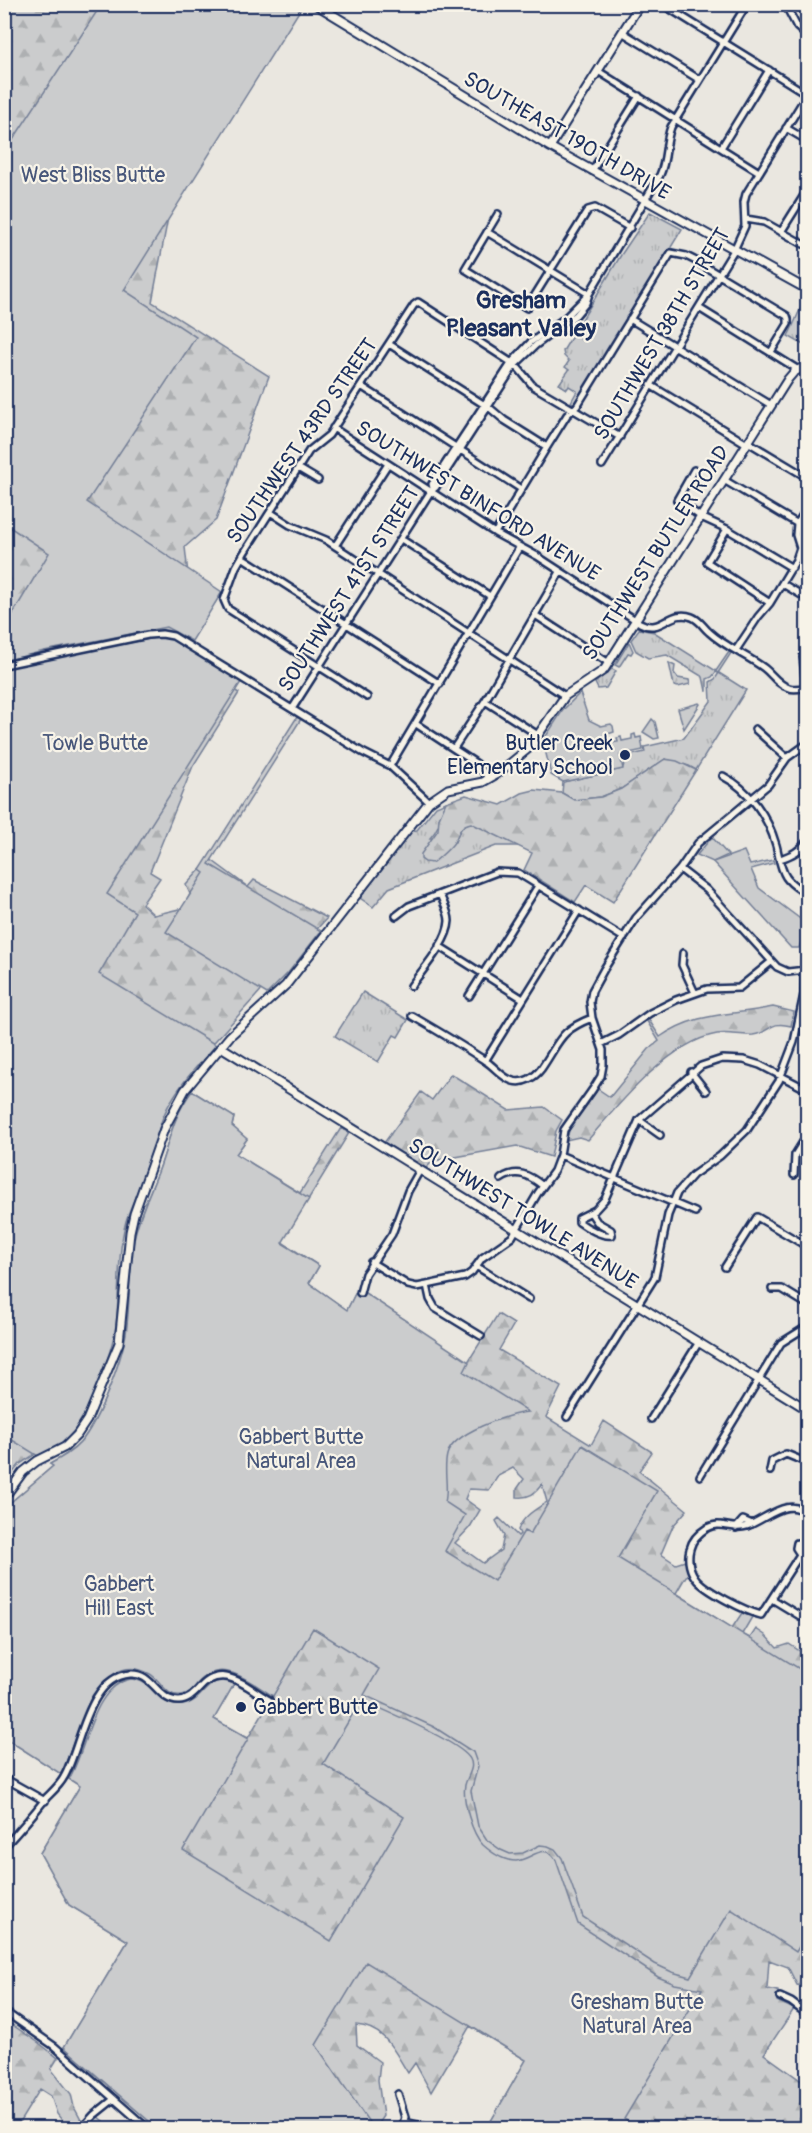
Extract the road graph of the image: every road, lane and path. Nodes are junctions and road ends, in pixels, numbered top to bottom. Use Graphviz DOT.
graph roads {
  1 [pos="315,4"];
  2 [pos="640,4"];
  3 [pos="662,4"];
  4 [pos="785,4"];
  5 [pos="747,5"];
  6 [pos="622,32"];
  7 [pos="807,37"];
  8 [pos="723,43"];
  9 [pos="769,70"];
  10 [pos="598,71"];
  11 [pos="700,80"];
  12 [pos="807,93"];
  13 [pos="639,96"];
  14 [pos="675,119"];
  15 [pos="786,128"];
  16 [pos="807,141"];
  17 [pos="549,147"];
  18 [pos="721,148"];
  19 [pos="592,171"];
  20 [pos="759,172"];
  21 [pos="807,189"];
  22 [pos="646,202"];
  23 [pos="498,214"];
  24 [pos="746,219"];
  25 [pos="630,228"];
  26 [pos="487,232"];
  27 [pos="782,232"];
  28 [pos="803,244"];
  29 [pos="734,250"];
  30 [pos="551,271"];
  31 [pos="719,275"];
  32 [pos="807,290"];
  33 [pos="589,294"];
  34 [pos="699,308"];
  35 [pos="630,319"];
  36 [pos="389,344"];
  37 [pos="676,347"];
  38 [pos="771,352"];
  39 [pos="513,364"];
  40 [pos="807,365"];
  41 [pos="797,369"];
  42 [pos="361,386"];
  43 [pos="652,386"];
  44 [pos="771,405"];
  45 [pos="485,406"];
  46 [pos="573,409"];
  47 [pos="333,428"];
  48 [pos="620,437"];
  49 [pos="748,443"];
  50 [pos="547,447"];
  51 [pos="458,449"];
  52 [pos="388,464"];
  53 [pos="602,465"];
  54 [pos="298,468"];
  55 [pos="694,470"];
  56 [pos="807,478"];
  57 [pos="318,480"];
  58 [pos="724,480"];
  59 [pos="521,489"];
  60 [pos="432,490"];
  61 [pos="807,507"];
  62 [pos="270,512"];
  63 [pos="701,516"];
  64 [pos="797,524"];
  65 [pos="727,529"];
  66 [pos="807,530"];
  67 [pos="495,533"];
  68 [pos="401,538"];
  69 [pos="335,546"];
  70 [pos="519,548"];
  71 [pos="242,557"];
  72 [pos="792,568"];
  73 [pos="560,572"];
  74 [pos="378,574"];
  75 [pos="783,584"];
  76 [pos="490,596"];
  77 [pos="807,599"];
  78 [pos="770,603"];
  79 [pos="535,615"];
  80 [pos="636,621"];
  81 [pos="346,624"];
  82 [pos="469,632"];
  83 [pos="736,650"];
  84 [pos="803,657"];
  85 [pos="510,659"];
  86 [pos="609,663"];
  87 [pos="4,665"];
  88 [pos="319,667"];
  89 [pos="440,684"];
  90 [pos="807,687"];
  91 [pos="565,696"];
  92 [pos="367,697"];
  93 [pos="485,701"];
  94 [pos="292,709"];
  95 [pos="416,724"];
  96 [pos="755,729"];
  97 [pos="538,735"];
  98 [pos="807,743"];
  99 [pos="454,748"];
  100 [pos="787,758"];
  101 [pos="390,766"];
  102 [pos="723,776"];
  103 [pos="489,779"];
  104 [pos="752,799"];
  105 [pos="429,802"];
  106 [pos="807,840"];
  107 [pos="780,859"];
  108 [pos="680,869"];
  109 [pos="538,886"];
  110 [pos="440,894"];
  111 [pos="807,895"];
  112 [pos="579,910"];
  113 [pos="396,916"];
  114 [pos="624,938"];
  115 [pos="807,940"];
  116 [pos="439,946"];
  117 [pos="683,953"];
  118 [pos="771,962"];
  119 [pos="806,970"];
  120 [pos="483,974"];
  121 [pos="411,986"];
  122 [pos="695,993"];
  123 [pos="469,996"];
  124 [pos="523,999"];
  125 [pos="412,1016"];
  126 [pos="592,1018"];
  127 [pos="601,1044"];
  128 [pos="221,1047"];
  129 [pos="485,1061"];
  130 [pos="692,1072"];
  131 [pos="782,1076"];
  132 [pos="807,1090"];
  133 [pos="706,1091"];
  134 [pos="639,1120"];
  135 [pos="807,1134"];
  136 [pos="660,1135"];
  137 [pos="561,1155"];
  138 [pos="420,1170"];
  139 [pos="794,1175"];
  140 [pos="614,1178"];
  141 [pos="501,1179"];
  142 [pos="543,1186"];
  143 [pos="672,1202"];
  144 [pos="695,1212"];
  145 [pos="591,1213"];
  146 [pos="516,1230"];
  147 [pos="807,1247"];
  148 [pos="371,1262"];
  149 [pos="476,1266"];
  150 [pos="724,1268"];
  151 [pos="427,1285"];
  152 [pos="772,1289"];
  153 [pos="360,1293"];
  154 [pos="529,1299"];
  155 [pos="638,1304"];
  156 [pos="807,1305"];
  157 [pos="807,1326"];
  158 [pos="481,1336"];
  159 [pos="699,1342"];
  160 [pos="759,1379"];
  161 [pos="807,1399"];
  162 [pos="805,1408"];
  163 [pos="567,1417"];
  164 [pos="651,1419"];
  165 [pos="807,1463"];
  166 [pos="770,1471"];
  167 [pos="700,1476"];
  168 [pos="4,1498"];
  169 [pos="807,1517"];
  170 [pos="807,1542"];
  171 [pos="772,1599"];
  172 [pos="807,1619"];
  173 [pos="269,1701"];
  174 [pos="4,1778"];
  175 [pos="45,1801"];
  176 [pos="4,1847"];
  177 [pos="780,1997"];
  178 [pos="4,2012"];
  179 [pos="807,2015"];
  180 [pos="398,2094"];
  181 [pos="114,2099"];
  182 [pos="405,2122"];
  183 [pos="82,2128"];
  184 [pos="147,2128"];
  185 [pos="402,2128"];
  186 [pos="431,2128"];
  1 -- 17 [label="main road, SOUTHEAST 190TH DRIVE"];
  2 -- 6 [label="main road"];
  3 -- 8 [label="street"];
  4 -- 7 [label="street"];
  5 -- 8 [label="street, SOUTHWEST 41ST STREET"];
  6 -- 10 [label="main road"];
  6 -- 11 [label="street"];
  8 -- 9 [label="street"];
  8 -- 11 [label="street, SOUTHWEST 41ST STREET"];
  9 -- 12 [label="street"];
  9 -- 18 [label="street"];
  10 -- 13 [label="street"];
  10 -- 17 [label="main road"];
  11 -- 14 [label="street, SOUTHWEST 41ST STREET"];
  12 -- 15 [label="street, SOUTHWEST 38TH STREET"];
  13 -- 14 [label="street"];
  13 -- 19 [label="street"];
  14 -- 18 [label="street"];
  14 -- 22 [label="street, SOUTHWEST 41ST STREET"];
  15 -- 16 [label="street"];
  15 -- 20 [label="street, SOUTHWEST 38TH STREET"];
  17 -- 19 [label="main road, SOUTHEAST 190TH DRIVE"];
  18 -- 20 [label="street"];
  19 -- 22 [label="main road, SOUTHEAST 190TH DRIVE"];
  20 -- 24 [label="street, SOUTHWEST 38TH STREET"];
  21 -- 27 [label="street"];
  22 -- 25 [label="street, SOUTHWEST 41ST STREET"];
  22 -- 29 [label="main road, SOUTHEAST 190TH DRIVE"];
  23 -- 26 [label="street"];
  24 -- 27 [label="street"];
  24 -- 29 [label="street, SOUTHWEST 38TH STREET"];
  25 -- 30 [label="street"];
  25 -- 33 [label="street, SOUTHWEST 41ST STREET"];
  26 -- 30 [label="street"];
  26 -- 30 [label="street"];
  27 -- 28 [label="street"];
  29 -- 31 [label="street, SOUTHWEST 38TH STREET"];
  29 -- 32 [label="main road, SOUTHEAST 190TH DRIVE"];
  30 -- 33 [label="street"];
  31 -- 34 [label="street, SOUTHWEST 38TH STREET"];
  31 -- 35 [label="street"];
  31 -- 38 [label="street"];
  33 -- 39 [label="street, SOUTHWEST 41ST STREET"];
  34 -- 37 [label="street, SOUTHWEST 38TH STREET"];
  34 -- 38 [label="street"];
  35 -- 37 [label="street"];
  35 -- 46 [label="street"];
  36 -- 39 [label="street, SOUTHWEST 43RD STREET"];
  36 -- 42 [label="street, SOUTHWEST 43RD STREET"];
  36 -- 45 [label="street"];
  37 -- 43 [label="street, SOUTHWEST 38TH STREET"];
  37 -- 44 [label="street"];
  38 -- 41 [label="street"];
  39 -- 45 [label="street, SOUTHWEST 41ST STREET"];
  39 -- 46 [label="street"];
  40 -- 41 [label="main road"];
  41 -- 44 [label="main road, SOUTHWEST BUTLER ROAD"];
  42 -- 47 [label="street, SOUTHWEST 43RD STREET"];
  42 -- 51 [label="street"];
  43 -- 48 [label="street, SOUTHWEST 38TH STREET"];
  43 -- 49 [label="street"];
  44 -- 49 [label="main road, SOUTHWEST BUTLER ROAD"];
  45 -- 50 [label="street"];
  45 -- 51 [label="street, SOUTHWEST 41ST STREET"];
  46 -- 48 [label="street"];
  46 -- 50 [label="street"];
  47 -- 52 [label="street, SOUTHWEST BINFORD AVENUE"];
  47 -- 54 [label="street, SOUTHWEST 43RD STREET"];
  48 -- 53 [label="street, SOUTHWEST 38TH STREET"];
  49 -- 56 [label="street"];
  49 -- 58 [label="main road, SOUTHWEST BUTLER ROAD"];
  50 -- 59 [label="street"];
  51 -- 59 [label="street"];
  51 -- 60 [label="street, SOUTHWEST 41ST STREET"];
  52 -- 60 [label="street, SOUTHWEST BINFORD AVENUE"];
  52 -- 69 [label="street"];
  54 -- 57 [label="street"];
  54 -- 62 [label="street, SOUTHWEST 43RD STREET"];
  55 -- 63 [label="street"];
  58 -- 63 [label="main road, SOUTHWEST BUTLER ROAD"];
  58 -- 64 [label="street"];
  59 -- 67 [label="street"];
  60 -- 67 [label="street, SOUTHWEST BINFORD AVENUE"];
  60 -- 68 [label="street, SOUTHWEST 41ST STREET"];
  61 -- 64 [label="street"];
  62 -- 69 [label="street"];
  62 -- 71 [label="street, SOUTHWEST 43RD STREET"];
  63 -- 65 [label="street"];
  63 -- 80 [label="main road, SOUTHWEST BUTLER ROAD"];
  64 -- 66 [label="street"];
  64 -- 72 [label="street"];
  65 -- 72 [label="street"];
  65 -- 78 [label="street"];
  67 -- 70 [label="street, SOUTHWEST BINFORD AVENUE"];
  68 -- 74 [label="street, SOUTHWEST 41ST STREET"];
  68 -- 76 [label="street"];
  69 -- 74 [label="street"];
  70 -- 73 [label="street, SOUTHWEST BINFORD AVENUE"];
  70 -- 76 [label="street"];
  71 -- 81 [label="street"];
  71 -- 88 [label="street, SOUTHWEST 43RD STREET"];
  72 -- 75 [label="street"];
  73 -- 79 [label="street"];
  73 -- 80 [label="street, SOUTHWEST BINFORD AVENUE"];
  74 -- 81 [label="street, SOUTHWEST 41ST STREET"];
  74 -- 82 [label="street"];
  75 -- 77 [label="street"];
  75 -- 78 [label="street"];
  76 -- 82 [label="street"];
  78 -- 83 [label="street"];
  79 -- 85 [label="street"];
  79 -- 86 [label="street"];
  80 -- 83 [label="street"];
  80 -- 86 [label="main road, SOUTHWEST BUTLER ROAD"];
  81 -- 88 [label="street, SOUTHWEST 41ST STREET"];
  81 -- 89 [label="street"];
  82 -- 85 [label="street"];
  82 -- 89 [label="street"];
  83 -- 90 [label="street"];
  84 -- 90 [label="street"];
  85 -- 91 [label="street"];
  85 -- 93 [label="street"];
  86 -- 91 [label="main road, SOUTHWEST BUTLER ROAD"];
  87 -- 94 [label="street"];
  88 -- 92 [label="street"];
  88 -- 94 [label="street, SOUTHWEST 41ST STREET"];
  89 -- 95 [label="street"];
  91 -- 97 [label="main road, SOUTHWEST BUTLER ROAD"];
  93 -- 97 [label="street"];
  93 -- 99 [label="street"];
  94 -- 101 [label="street"];
  95 -- 99 [label="street"];
  95 -- 101 [label="street"];
  96 -- 100 [label="street"];
  97 -- 103 [label="main road, SOUTHWEST BUTLER ROAD"];
  98 -- 100 [label="street"];
  99 -- 103 [label="street"];
  100 -- 104 [label="street"];
  101 -- 105 [label="street"];
  102 -- 104 [label="street"];
  103 -- 105 [label="main road, SOUTHWEST BUTLER ROAD"];
  104 -- 107 [label="street"];
  104 -- 108 [label="street"];
  105 -- 128 [label="main road, SOUTHWEST BUTLER ROAD"];
  106 -- 107 [label="street"];
  107 -- 111 [label="street"];
  108 -- 114 [label="street"];
  108 -- 118 [label="street"];
  109 -- 110 [label="street"];
  109 -- 112 [label="street"];
  109 -- 120 [label="street"];
  110 -- 113 [label="street"];
  110 -- 116 [label="street"];
  112 -- 114 [label="street"];
  112 -- 124 [label="street"];
  114 -- 126 [label="street"];
  115 -- 119 [label="street"];
  116 -- 120 [label="street"];
  116 -- 121 [label="street"];
  117 -- 122 [label="street"];
  118 -- 119 [label="street"];
  118 -- 122 [label="street"];
  119 -- 131 [label="street"];
  120 -- 123 [label="street"];
  120 -- 124 [label="street"];
  122 -- 127 [label="street"];
  124 -- 129 [label="street"];
  125 -- 129 [label="street"];
  126 -- 127 [label="street"];
  126 -- 129 [label="street"];
  127 -- 137 [label="street"];
  128 -- 138 [label="main road, SOUTHWEST TOWLE AVENUE"];
  128 -- 168 [label="main road, SOUTHWEST BUTLER ROAD"];
  130 -- 131 [label="street"];
  130 -- 133 [label="street"];
  130 -- 134 [label="street"];
  131 -- 132 [label="street"];
  131 -- 143 [label="street"];
  134 -- 136 [label="street"];
  134 -- 140 [label="street"];
  135 -- 139 [label="street"];
  137 -- 140 [label="street"];
  137 -- 142 [label="street"];
  138 -- 146 [label="main road, SOUTHWEST TOWLE AVENUE"];
  138 -- 148 [label="street"];
  140 -- 143 [label="street"];
  140 -- 145 [label="street"];
  141 -- 142 [label="street"];
  142 -- 146 [label="street"];
  143 -- 144 [label="street"];
  143 -- 155 [label="street"];
  145 -- 145 [label="street"];
  146 -- 149 [label="street"];
  146 -- 155 [label="main road, SOUTHWEST TOWLE AVENUE"];
  147 -- 150 [label="street"];
  148 -- 151 [label="street"];
  148 -- 153 [label="street"];
  149 -- 151 [label="street"];
  149 -- 154 [label="street"];
  151 -- 158 [label="street"];
  152 -- 156 [label="street"];
  155 -- 159 [label="main road, SOUTHWEST TOWLE AVENUE"];
  155 -- 163 [label="street"];
  157 -- 160 [label="street"];
  159 -- 160 [label="main road, SOUTHWEST TOWLE AVENUE"];
  159 -- 164 [label="street"];
  160 -- 162 [label="main road, SOUTHWEST TOWLE AVENUE"];
  160 -- 167 [label="street"];
  161 -- 162 [label="street"];
  165 -- 166 [label="street"];
  169 -- 171 [label="street"];
  170 -- 171 [label="street"];
  171 -- 172 [label="street"];
  173 -- 175 [label="street"];
  174 -- 175 [label="street"];
  175 -- 176 [label="street"];
  177 -- 179 [label="street"];
  178 -- 181 [label="street"];
  180 -- 182 [label="street"];
  181 -- 183 [label="street"];
  181 -- 184 [label="street"];
  182 -- 185 [label="street"];
  182 -- 186 [label="street"];
}
